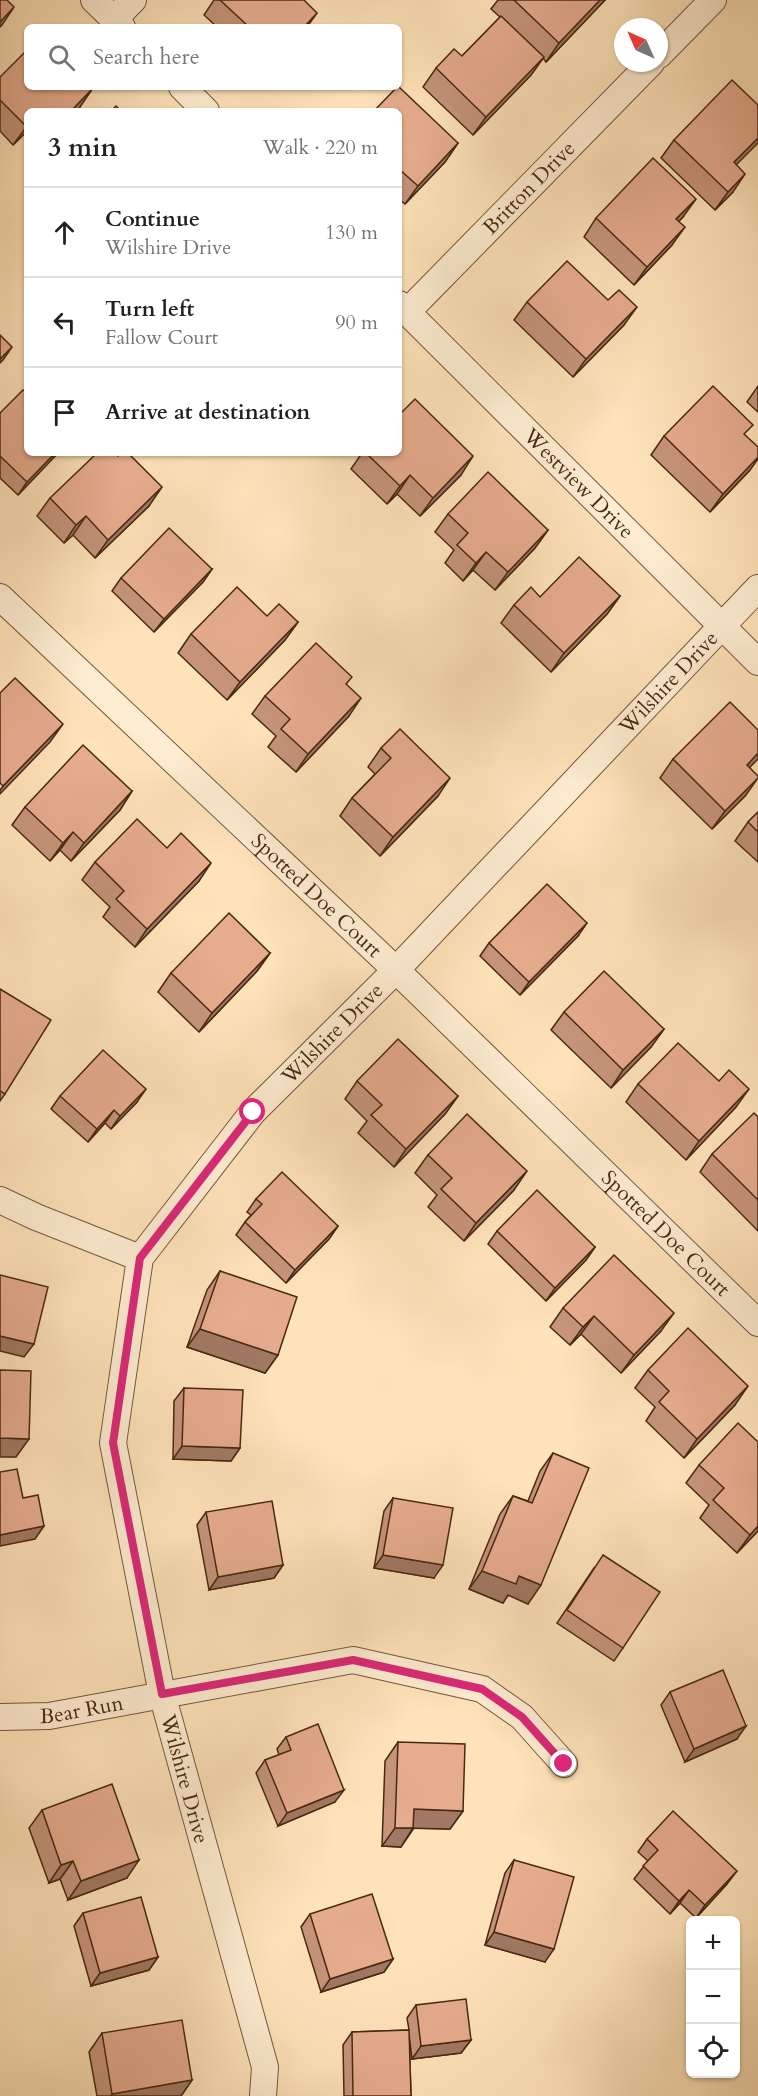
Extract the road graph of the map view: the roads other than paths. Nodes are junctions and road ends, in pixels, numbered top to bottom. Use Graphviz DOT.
graph roads {
  1 [pos="94,0"];
  2 [pos="133,0"];
  3 [pos="713,0"];
  4 [pos="118,23"];
  5 [pos="668,46"];
  6 [pos="642,72"];
  7 [pos="185,90"];
  8 [pos="203,108"];
  9 [pos="403,308"];
  10 [pos="758,588"];
  11 [pos="0,597"];
  12 [pos="721,626"];
  13 [pos="758,662"];
  14 [pos="396,970"];
  15 [pos="0,1200"];
  16 [pos="140,1258"];
  17 [pos="758,1323"];
  18 [pos="162,1694"];
  19 [pos="0,1717"];
  20 [pos="564,1764"];
  21 [pos="263,2096"];
  1 -- 4 [label="street"];
  2 -- 4 [label="street"];
  3 -- 5 [label="street"];
  6 -- 9 [label="street, Britton Drive"];
  7 -- 8 [label="street"];
  9 -- 12 [label="street, Westview Drive"];
  10 -- 12 [label="street, Wilshire Drive"];
  11 -- 14 [label="street, Spotted Doe Court"];
  12 -- 13 [label="street, Westview Drive"];
  12 -- 14 [label="street, Wilshire Drive"];
  14 -- 16 [label="street, Wilshire Drive"];
  14 -- 17 [label="street, Spotted Doe Court"];
  15 -- 16 [label="street"];
  16 -- 18 [label="street, Wilshire Drive"];
  18 -- 19 [label="street, Bear Run"];
  18 -- 20 [label="street, Bear Run"];
  18 -- 21 [label="street, Wilshire Drive"];
}
